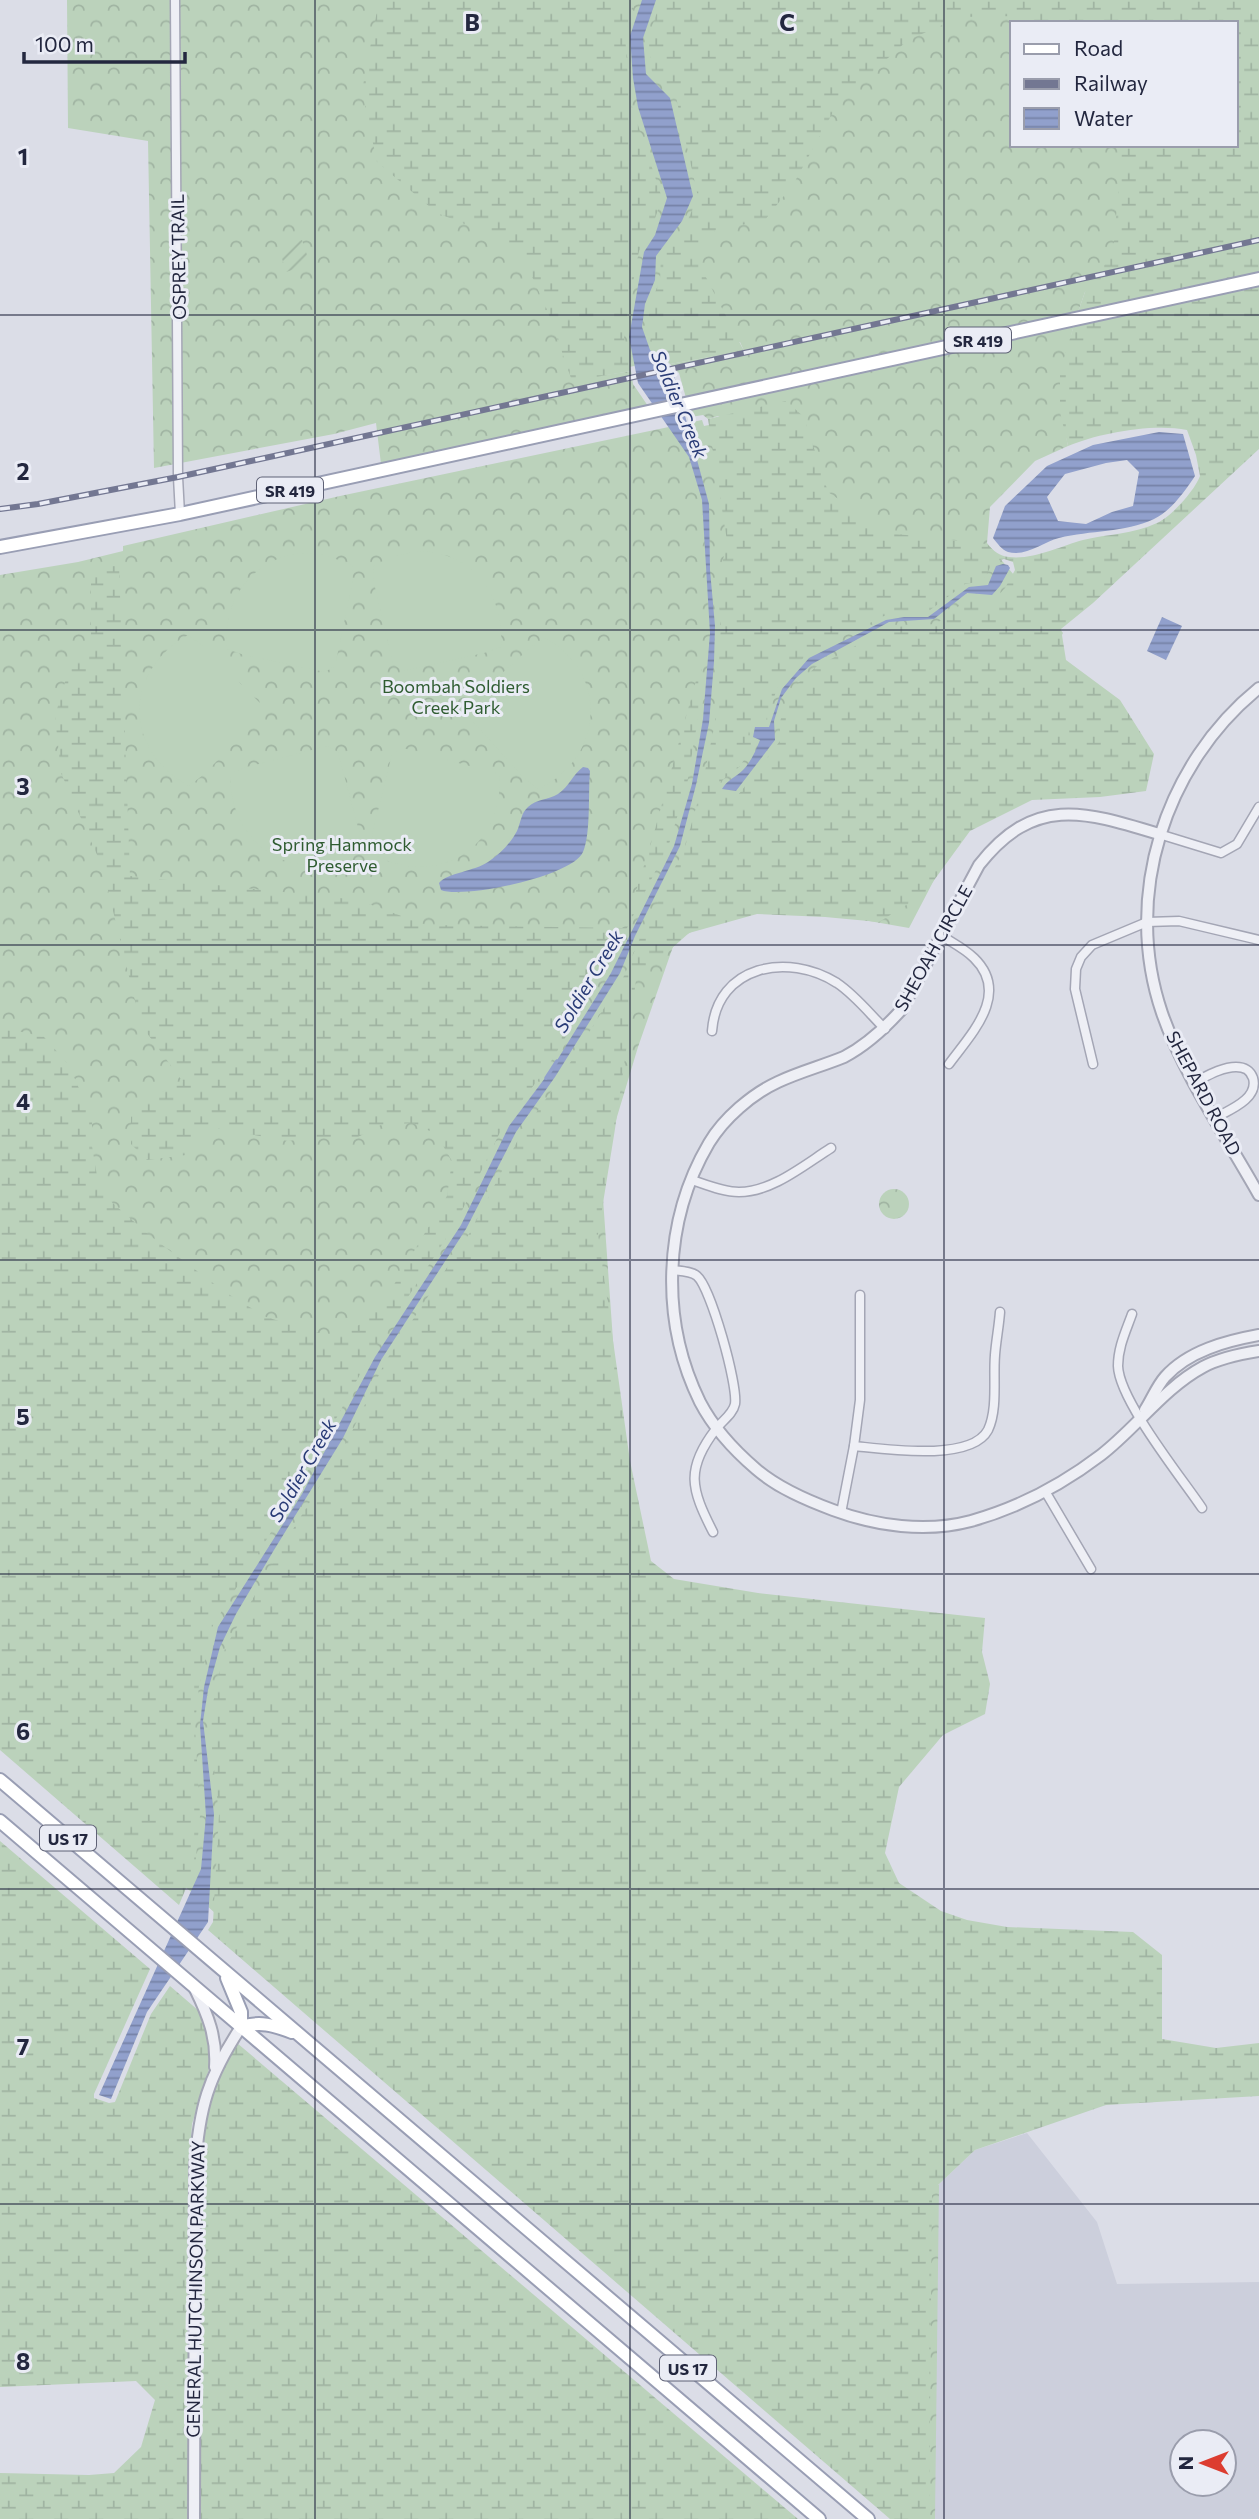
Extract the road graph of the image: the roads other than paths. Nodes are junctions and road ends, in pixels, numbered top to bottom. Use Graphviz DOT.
graph roads {
  1 [pos="175,0"];
  2 [pos="1259,279"];
  3 [pos="180,514"];
  4 [pos="0,547"];
  5 [pos="1259,688"];
  6 [pos="1259,807"];
  7 [pos="1159,834"];
  8 [pos="1147,922"];
  9 [pos="942,936"];
  10 [pos="1259,940"];
  11 [pos="885,1029"];
  12 [pos="712,1031"];
  13 [pos="949,1064"];
  14 [pos="1093,1064"];
  15 [pos="1195,1082"];
  16 [pos="1215,1118"];
  17 [pos="831,1148"];
  18 [pos="692,1180"];
  19 [pos="1259,1195"];
  20 [pos="672,1270"];
  21 [pos="860,1295"];
  22 [pos="1000,1312"];
  23 [pos="1132,1314"];
  24 [pos="1259,1335"];
  25 [pos="1259,1351"];
  26 [pos="1140,1418"];
  27 [pos="717,1428"];
  28 [pos="855,1446"];
  29 [pos="1045,1491"];
  30 [pos="1202,1508"];
  31 [pos="841,1513"];
  32 [pos="713,1532"];
  33 [pos="1091,1569"];
  34 [pos="0,1780"];
  35 [pos="0,1821"];
  36 [pos="223,1970"];
  37 [pos="195,1988"];
  38 [pos="241,2027"];
  39 [pos="299,2034"];
  40 [pos="215,2070"];
  41 [pos="194,2519"];
  42 [pos="819,2519"];
  43 [pos="868,2519"];
  1 -- 3 [label="street, OSPREY TRAIL"];
  2 -- 3 [label="main road, SR 419"];
  3 -- 4 [label="main road, SR 419"];
  5 -- 7 [label="street, SHEPARD ROAD"];
  6 -- 7 [label="street"];
  7 -- 8 [label="street, SHEPARD ROAD"];
  7 -- 9 [label="street, SHEOAH CIRCLE"];
  8 -- 10 [label="street"];
  8 -- 14 [label="street"];
  8 -- 15 [label="street, SHEPARD ROAD"];
  9 -- 11 [label="street, SHEOAH CIRCLE"];
  9 -- 13 [label="street"];
  11 -- 12 [label="street"];
  11 -- 18 [label="street, SHEOAH CIRCLE"];
  15 -- 16 [label="street, SHEPARD ROAD"];
  15 -- 16 [label="street"];
  16 -- 19 [label="street, SHEPARD ROAD"];
  17 -- 18 [label="street"];
  18 -- 20 [label="street, SHEOAH CIRCLE"];
  20 -- 27 [label="street, SHEOAH CIRCLE"];
  20 -- 27 [label="street"];
  21 -- 28 [label="street"];
  22 -- 28 [label="street"];
  23 -- 26 [label="street"];
  24 -- 26 [label="street, SHEOAH CIRCLE"];
  25 -- 26 [label="street, SHEOAH CIRCLE"];
  26 -- 29 [label="street, SHEOAH CIRCLE"];
  26 -- 30 [label="street"];
  27 -- 31 [label="street, SHEOAH CIRCLE"];
  27 -- 32 [label="street"];
  28 -- 31 [label="street"];
  29 -- 31 [label="street, SHEOAH CIRCLE"];
  29 -- 33 [label="street"];
  34 -- 36 [label="main road, US 17"];
  35 -- 37 [label="main road, US 17"];
  36 -- 38 [label="main road"];
  36 -- 39 [label="main road, US 17"];
  37 -- 38 [label="main road, US 17"];
  37 -- 40 [label="street"];
  38 -- 39 [label="main road"];
  38 -- 40 [label="street, GENERAL HUTCHINSON PARKWAY"];
  38 -- 42 [label="main road, US 17"];
  39 -- 43 [label="main road, US 17"];
  40 -- 41 [label="street, GENERAL HUTCHINSON PARKWAY"];
}
